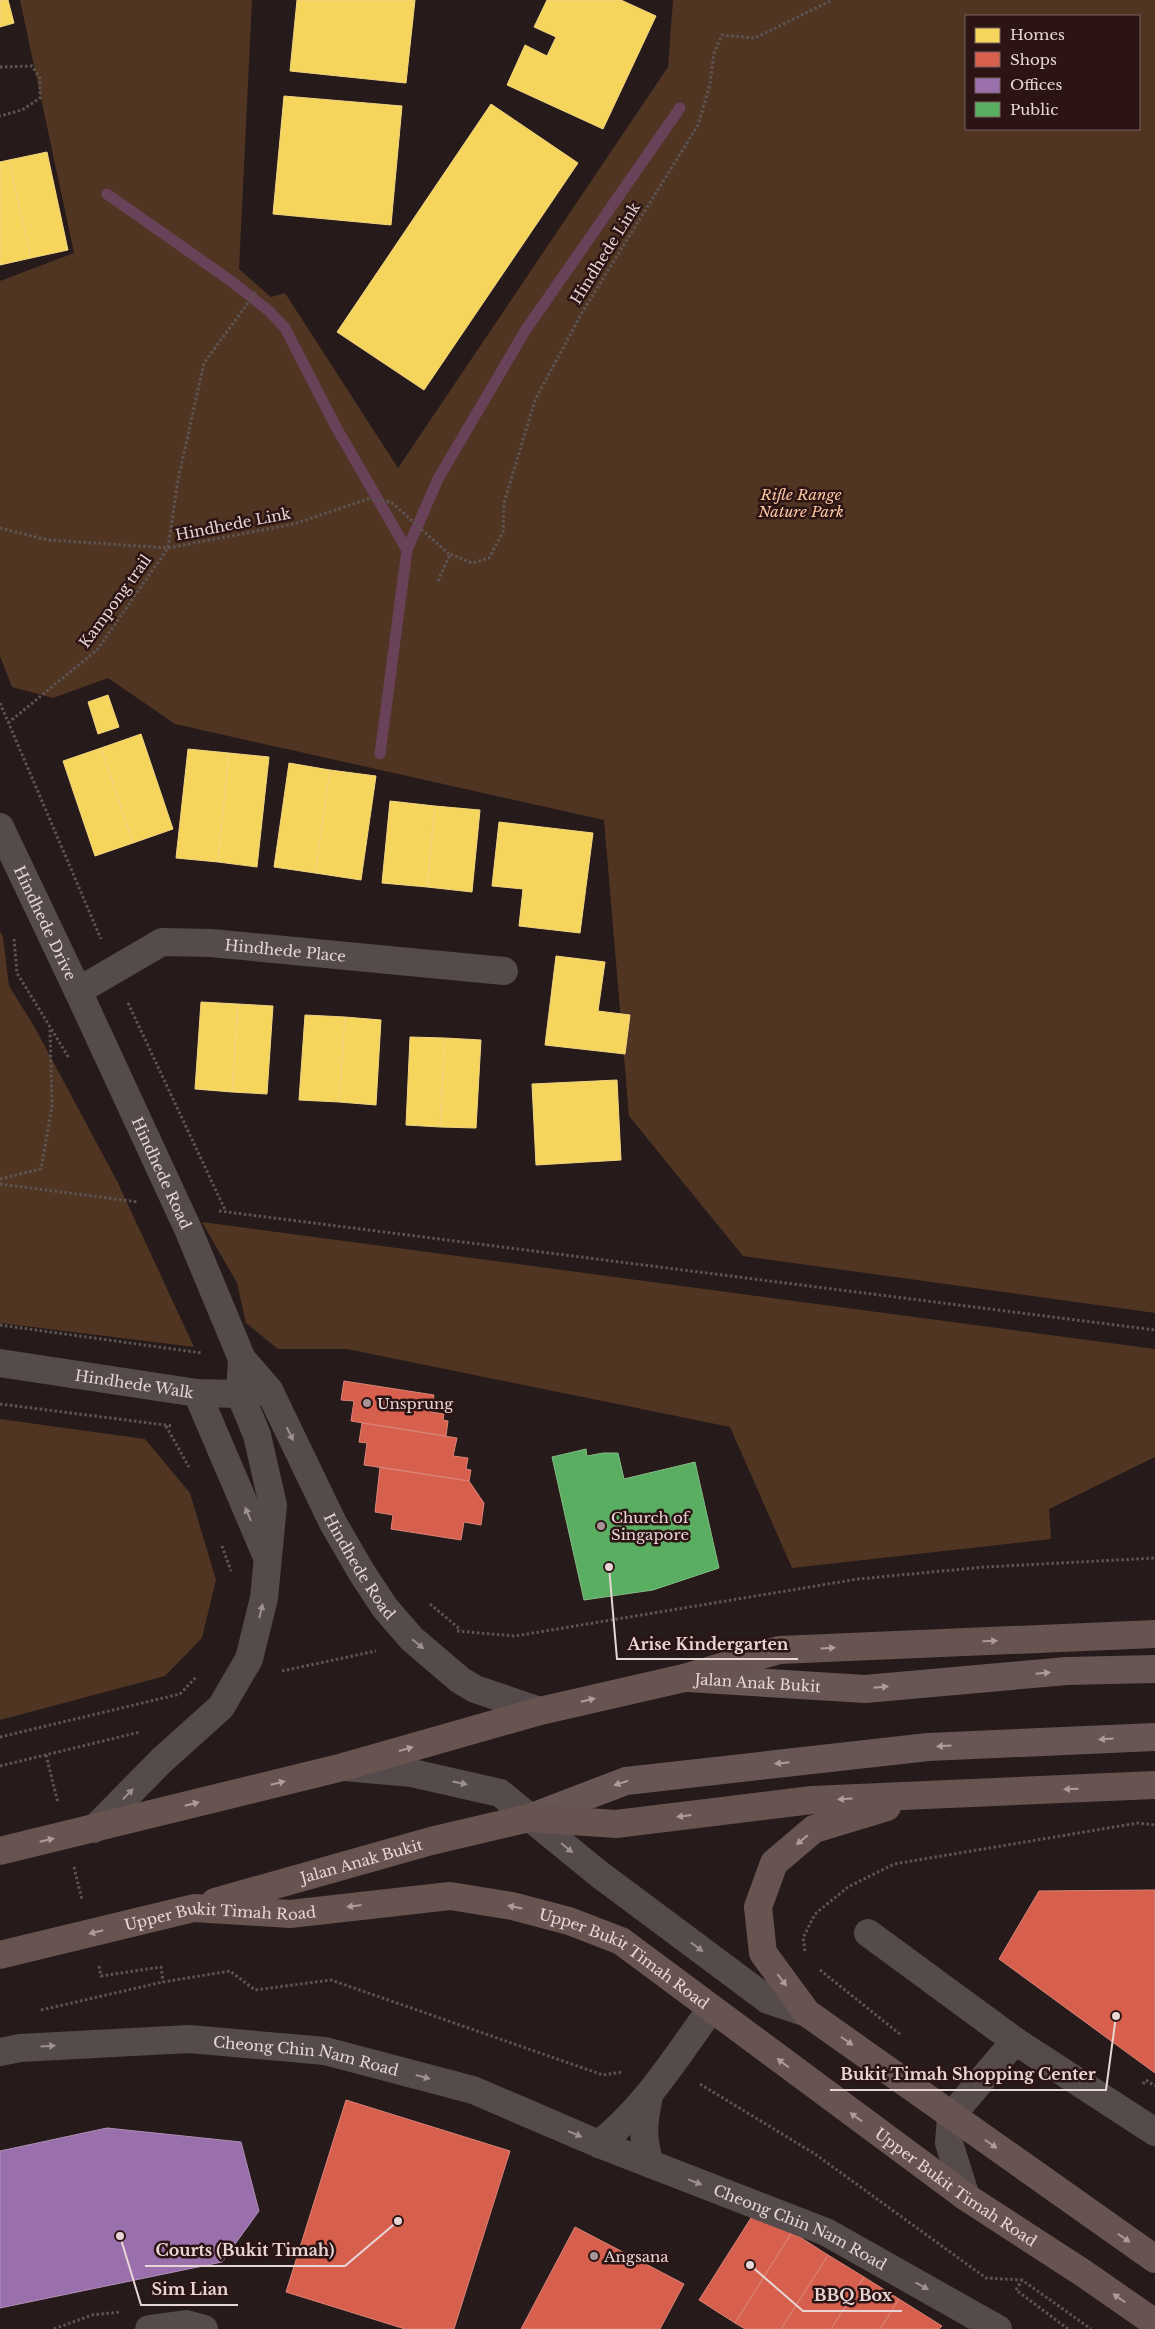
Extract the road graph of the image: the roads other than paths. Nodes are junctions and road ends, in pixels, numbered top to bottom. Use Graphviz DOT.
graph roads {
  1 [pos="0,827"];
  2 [pos="504,971"];
  3 [pos="78,991"];
  4 [pos="242,1358"];
  5 [pos="0,1363"];
  6 [pos="269,1390"];
  7 [pos="197,1393"];
  8 [pos="240,1394"];
  9 [pos="267,1558"];
  10 [pos="1155,1634"];
  11 [pos="1155,1669"];
  12 [pos="684,1678"];
  13 [pos="540,1711"];
  14 [pos="1155,1737"];
  15 [pos="343,1767"];
  16 [pos="1155,1785"];
  17 [pos="929,1794"];
  18 [pos="529,1818"];
  19 [pos="94,1829"];
  20 [pos="0,1851"];
  21 [pos="194,1908"];
  22 [pos="868,1932"];
  23 [pos="0,1955"];
  24 [pos="711,2009"];
  25 [pos="807,2013"];
  26 [pos="1016,2040"];
  27 [pos="0,2052"];
  28 [pos="649,2095"];
  29 [pos="951,2116"];
  30 [pos="1155,2132"];
  31 [pos="599,2144"];
  32 [pos="650,2164"];
  33 [pos="966,2197"];
  34 [pos="1155,2259"];
  35 [pos="1155,2323"];
  36 [pos="149,2329"];
  37 [pos="204,2329"];
  38 [pos="998,2329"];
  1 -- 3 [label="street, Hindhede Drive"];
  2 -- 3 [label="street, Hindhede Place"];
  3 -- 4 [label="street, Hindhede Road"];
  4 -- 6 [label="street, Hindhede Road"];
  4 -- 8 [label="street, Hindhede Road"];
  5 -- 7 [label="street, Hindhede Walk"];
  6 -- 8 [label="street, Hindhede Walk"];
  6 -- 13 [label="street, Hindhede Road, one-way"];
  7 -- 8 [label="street, Hindhede Walk"];
  9 -- 7 [label="street, Hindhede Road, one-way"];
  8 -- 9 [label="street, Hindhede Road"];
  19 -- 9 [label="street, Hindhede Road, one-way"];
  12 -- 10 [label="highway, Jalan Anak Bukit, one-way"];
  12 -- 11 [label="main road, Jalan Anak Bukit, one-way"];
  13 -- 12 [label="highway, one-way"];
  15 -- 13 [label="highway, one-way"];
  14 -- 18 [label="main road, Jalan Anak Bukit, one-way"];
  15 -- 18 [label="street, one-way"];
  19 -- 15 [label="highway, one-way"];
  16 -- 17 [label="highway, Jalan Anak Bukit, one-way"];
  17 -- 18 [label="highway, Jalan Anak Bukit, one-way"];
  17 -- 25 [label="highway, one-way"];
  18 -- 21 [label="highway, Jalan Anak Bukit"];
  18 -- 25 [label="street, one-way"];
  20 -- 19 [label="highway, one-way"];
  21 -- 23 [label="highway, Upper Bukit Timah Road, one-way"];
  24 -- 21 [label="highway, Upper Bukit Timah Road, one-way"];
  22 -- 26 [label="street"];
  24 -- 28 [label="street"];
  33 -- 24 [label="highway, Upper Bukit Timah Road, one-way"];
  25 -- 29 [label="highway, one-way"];
  26 -- 29 [label="street"];
  26 -- 30 [label="street"];
  27 -- 31 [label="street, Cheong Chin Nam Road, one-way"];
  28 -- 31 [label="street"];
  28 -- 32 [label="street"];
  29 -- 33 [label="street"];
  29 -- 34 [label="highway, one-way"];
  31 -- 32 [label="street, Cheong Chin Nam Road"];
  32 -- 38 [label="street, Cheong Chin Nam Road, one-way"];
  35 -- 33 [label="highway, Upper Bukit Timah Road, one-way"];
  36 -- 37 [label="street"];
}
